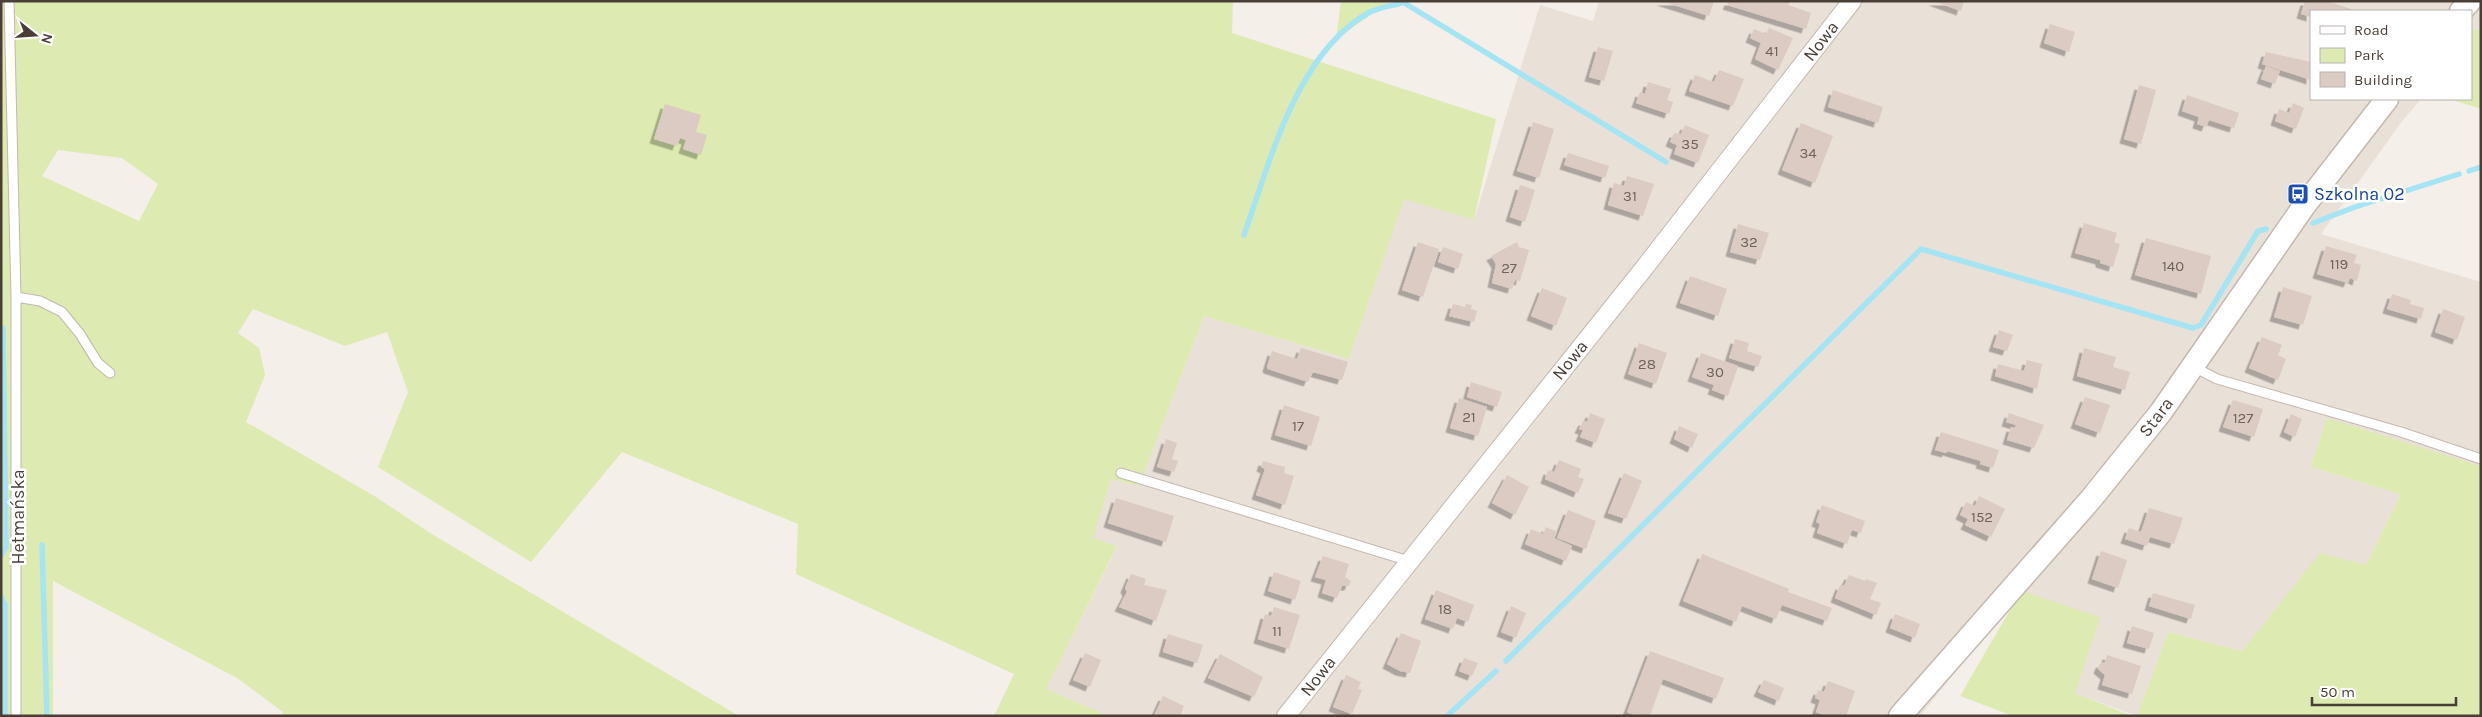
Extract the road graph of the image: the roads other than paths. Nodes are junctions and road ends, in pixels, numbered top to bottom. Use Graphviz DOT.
graph roads {
  1 [pos="9,1"];
  2 [pos="1852,1"];
  3 [pos="2386,100"];
  4 [pos="16,296"];
  5 [pos="2192,366"];
  6 [pos="110,373"];
  7 [pos="2481,459"];
  8 [pos="1121,473"];
  9 [pos="1409,561"];
  10 [pos="16,716"];
  11 [pos="1286,716"];
  12 [pos="1900,716"];
  1 -- 4 [label="lane, Hetmańska"];
  2 -- 9 [label="street, Nowa"];
  3 -- 5 [label="street, Stara"];
  4 -- 6 [label="lane"];
  4 -- 10 [label="lane, Hetmańska"];
  5 -- 7 [label="lane"];
  5 -- 12 [label="street, Stara"];
  8 -- 9 [label="lane"];
  9 -- 11 [label="street, Nowa"];
}
